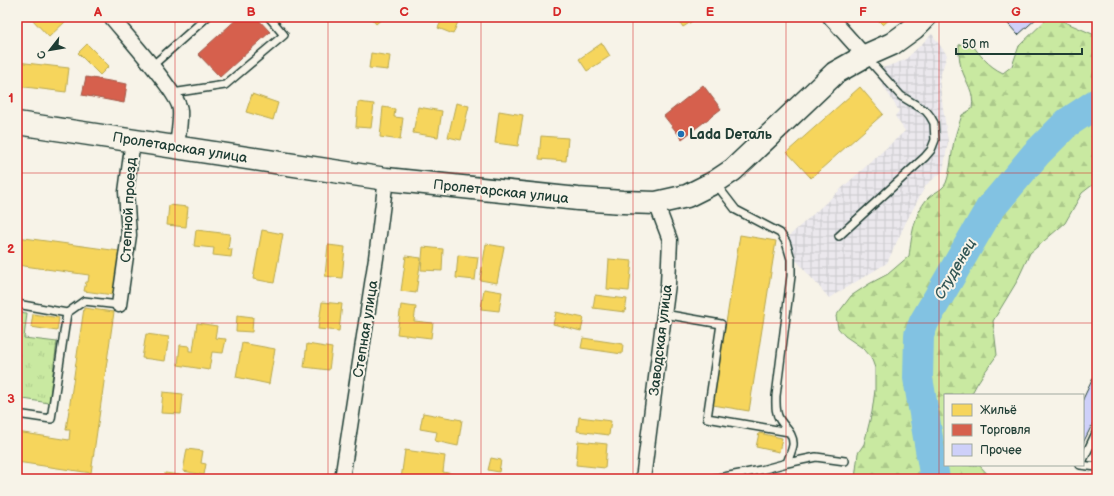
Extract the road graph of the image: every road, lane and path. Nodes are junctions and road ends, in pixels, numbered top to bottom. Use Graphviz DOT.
graph roads {
  1 [pos="111,17"];
  2 [pos="207,17"];
  3 [pos="269,17"];
  4 [pos="830,17"];
  5 [pos="925,17"];
  6 [pos="865,56"];
  7 [pos="152,66"];
  8 [pos="172,93"];
  9 [pos="17,123"];
  10 [pos="133,140"];
  11 [pos="177,147"];
  12 [pos="386,179"];
  13 [pos="715,182"];
  14 [pos="656,203"];
  15 [pos="839,236"];
  16 [pos="17,304"];
  17 [pos="120,305"];
  18 [pos="66,313"];
  19 [pos="664,314"];
  20 [pos="17,414"];
  21 [pos="1097,431"];
  22 [pos="789,432"];
  23 [pos="1084,458"];
  24 [pos="845,461"];
  25 [pos="787,463"];
  26 [pos="1084,465"];
  27 [pos="1097,466"];
  28 [pos="342,479"];
  29 [pos="643,479"];
  30 [pos="713,479"];
  1 -- 7 [label="street"];
  2 -- 7 [label="lane"];
  3 -- 8 [label="lane"];
  4 -- 6 [label="street"];
  5 -- 6 [label="main road, Пролетарская улица"];
  6 -- 13 [label="main road, Пролетарская улица"];
  6 -- 15 [label="lane"];
  7 -- 8 [label="street"];
  8 -- 11 [label="street"];
  9 -- 10 [label="main road, Пролетарская улица"];
  10 -- 11 [label="main road, Пролетарская улица"];
  10 -- 17 [label="street, Степной проезд"];
  11 -- 12 [label="main road, Пролетарская улица"];
  12 -- 14 [label="main road, Пролетарская улица"];
  12 -- 28 [label="street, Степная улица"];
  13 -- 14 [label="main road, Пролетарская улица"];
  13 -- 22 [label="lane"];
  14 -- 19 [label="street, Заводская улица"];
  16 -- 18 [label="lane"];
  17 -- 18 [label="lane"];
  18 -- 20 [label="lane"];
  19 -- 22 [label="lane"];
  19 -- 29 [label="street, Заводская улица"];
  21 -- 23 [label="lane"];
  22 -- 25 [label="lane"];
  24 -- 25 [label="lane"];
  25 -- 30 [label="lane"];
  26 -- 27 [label="lane"];
}
